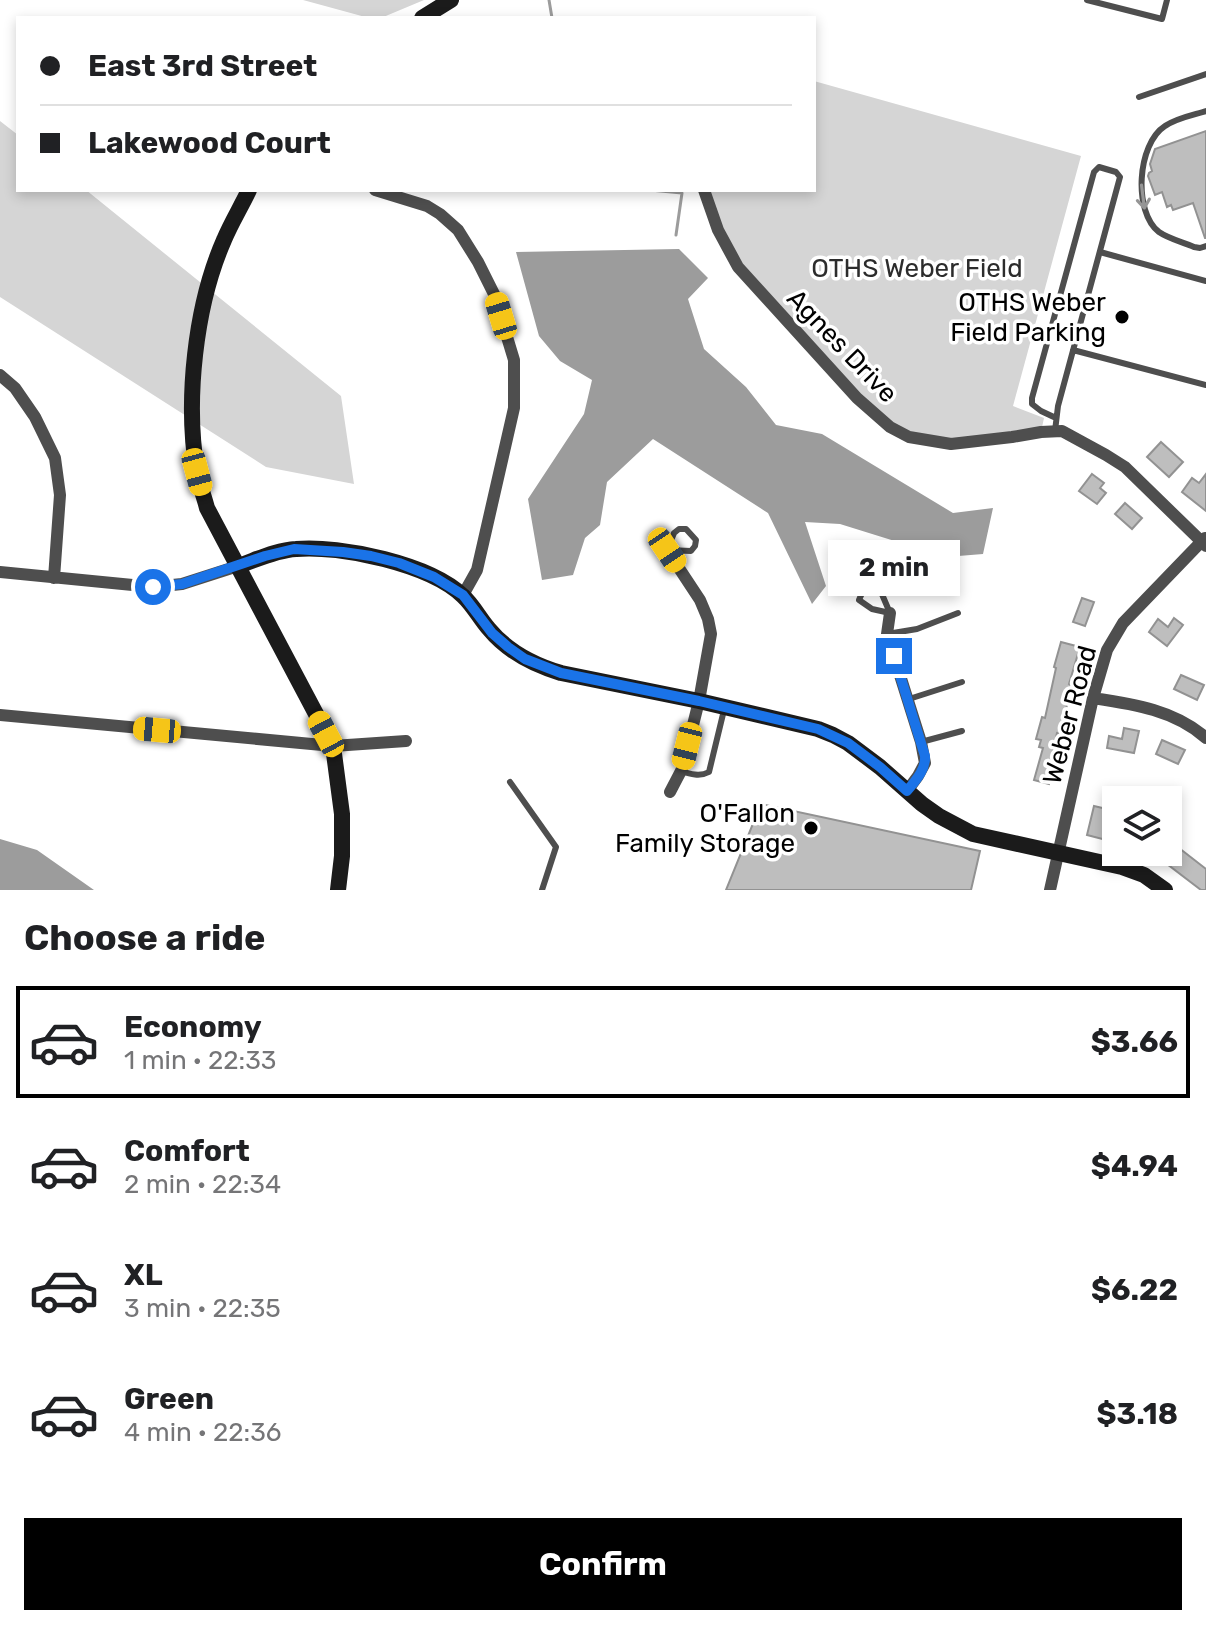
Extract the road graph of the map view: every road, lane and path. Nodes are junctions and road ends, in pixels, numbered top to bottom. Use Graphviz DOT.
graph roads {
  1 [pos="451,0"];
  2 [pos="1087,0"];
  3 [pos="1167,0"];
  4 [pos="425,16"];
  5 [pos="1206,74"];
  6 [pos="1139,97"];
  7 [pos="1206,111"];
  8 [pos="248,192"];
  9 [pos="382,192"];
  10 [pos="705,192"];
  11 [pos="1206,246"];
  12 [pos="1100,252"];
  13 [pos="1206,281"];
  14 [pos="1073,350"];
  15 [pos="0,375"];
  16 [pos="1206,385"];
  17 [pos="1056,424"];
  18 [pos="1205,542"];
  19 [pos="667,550"];
  20 [pos="238,566"];
  21 [pos="0,572"];
  22 [pos="54,578"];
  23 [pos="463,595"];
  24 [pos="890,613"];
  25 [pos="958,613"];
  26 [pos="887,634"];
  27 [pos="962,682"];
  28 [pos="1093,698"];
  29 [pos="908,699"];
  30 [pos="699,701"];
  31 [pos="725,707"];
  32 [pos="0,715"];
  33 [pos="962,731"];
  34 [pos="1206,738"];
  35 [pos="406,741"];
  36 [pos="921,742"];
  37 [pos="333,746"];
  38 [pos="681,771"];
  39 [pos="510,782"];
  40 [pos="907,791"];
  41 [pos="670,792"];
  42 [pos="1058,852"];
  43 [pos="338,890"];
  44 [pos="542,890"];
  45 [pos="1050,890"];
  46 [pos="1165,890"];
  1 -- 4 [label="street"];
  2 -- 3 [label="lane"];
  5 -- 6 [label="lane"];
  7 -- 11 [label="lane, one-way"];
  8 -- 20 [label="street"];
  9 -- 23 [label="street"];
  10 -- 17 [label="street, Agnes Drive"];
  12 -- 13 [label="lane"];
  12 -- 14 [label="lane"];
  12 -- 17 [label="lane"];
  14 -- 16 [label="lane"];
  14 -- 17 [label="lane"];
  15 -- 22 [label="street"];
  17 -- 18 [label="street"];
  18 -- 28 [label="street, Weber Road"];
  19 -- 19 [label="lane"];
  19 -- 30 [label="street"];
  20 -- 22 [label="street"];
  20 -- 23 [label="street"];
  20 -- 37 [label="street"];
  21 -- 22 [label="street"];
  23 -- 30 [label="street"];
  24 -- 24 [label="lane"];
  24 -- 26 [label="street"];
  25 -- 26 [label="lane"];
  26 -- 29 [label="street"];
  27 -- 29 [label="lane"];
  28 -- 34 [label="street"];
  28 -- 42 [label="street, Weber Road"];
  29 -- 36 [label="street"];
  30 -- 31 [label="street"];
  30 -- 38 [label="street"];
  31 -- 38 [label="lane"];
  31 -- 40 [label="street"];
  32 -- 37 [label="street"];
  33 -- 36 [label="lane"];
  35 -- 37 [label="street"];
  36 -- 40 [label="street"];
  37 -- 43 [label="street"];
  38 -- 41 [label="street"];
  39 -- 44 [label="lane"];
  40 -- 42 [label="street"];
  42 -- 45 [label="street, Weber Road"];
  42 -- 46 [label="street"];
}
